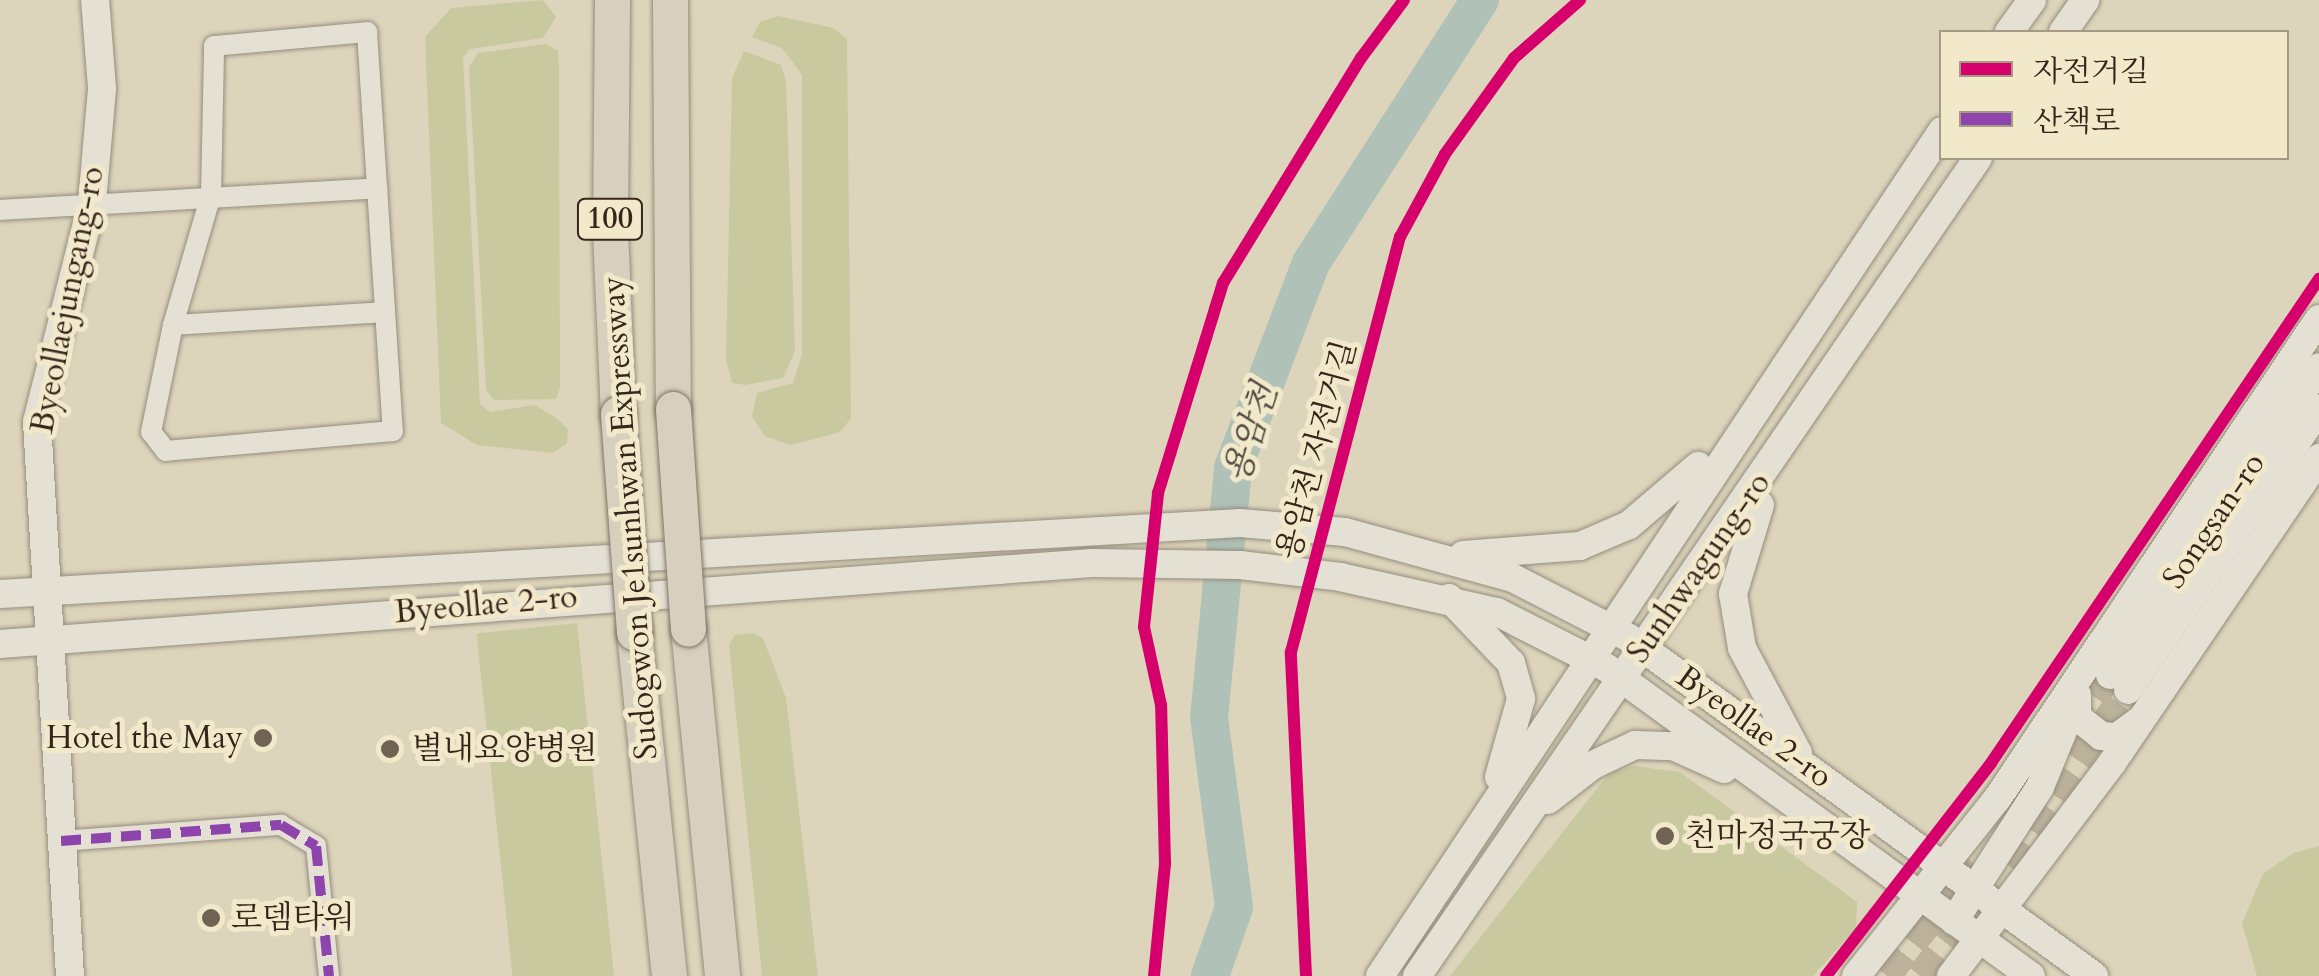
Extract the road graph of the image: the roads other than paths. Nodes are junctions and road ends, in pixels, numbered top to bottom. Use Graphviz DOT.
graph roads {
  1 [pos="95,0"];
  2 [pos="2032,0"];
  3 [pos="2086,0"];
  4 [pos="612,13"];
  5 [pos="670,13"];
  6 [pos="2011,30"];
  7 [pos="2064,30"];
  8 [pos="1939,136"];
  9 [pos="1977,160"];
  10 [pos="377,188"];
  11 [pos="210,195"];
  12 [pos="92,203"];
  13 [pos="0,210"];
  14 [pos="385,312"];
  15 [pos="2319,319"];
  16 [pos="172,325"];
  17 [pos="2319,367"];
  18 [pos="2319,410"];
  19 [pos="1748,414"];
  20 [pos="1790,438"];
  21 [pos="2319,458"];
  22 [pos="1440,556"];
  23 [pos="45,590"];
  24 [pos="0,594"];
  25 [pos="1448,598"];
  26 [pos="1608,627"];
  27 [pos="46,641"];
  28 [pos="0,644"];
  29 [pos="1645,649"];
  30 [pos="1587,658"];
  31 [pos="1622,679"];
  32 [pos="2099,684"];
  33 [pos="2142,719"];
  34 [pos="1804,762"];
  35 [pos="1773,790"];
  36 [pos="1492,801"];
  37 [pos="1527,816"];
  38 [pos="61,840"];
  39 [pos="1946,865"];
  40 [pos="1976,888"];
  41 [pos="1920,898"];
  42 [pos="2004,907"];
  43 [pos="1954,921"];
  44 [pos="1979,939"];
  45 [pos="1386,966"];
  46 [pos="70,976"];
  47 [pos="330,976"];
  48 [pos="669,976"];
  49 [pos="722,976"];
  50 [pos="1417,976"];
  51 [pos="1856,976"];
  52 [pos="1950,976"];
  53 [pos="2031,976"];
  54 [pos="2094,976"];
  1 -- 12 [label="street, Byeollaejungang-ro"];
  2 -- 6 [label="street"];
  3 -- 7 [label="street"];
  4 -- 48 [label="highway, Sudogwon Je1sunhwan Expressway / 100, bridge"];
  5 -- 49 [label="highway, Sudogwon Je1sunhwan Expressway / 100, bridge"];
  8 -- 19 [label="street, Sunhwagung-ro"];
  9 -- 20 [label="street, Sunhwagung-ro"];
  10 -- 11 [label="street"];
  10 -- 11 [label="street"];
  10 -- 14 [label="street"];
  11 -- 12 [label="street"];
  11 -- 16 [label="street"];
  12 -- 13 [label="street"];
  12 -- 23 [label="street, Byeollaejungang-ro"];
  14 -- 16 [label="street"];
  14 -- 16 [label="street"];
  15 -- 32 [label="street"];
  17 -- 32 [label="street, Songsan-ro"];
  18 -- 32 [label="street, Songsan-ro"];
  19 -- 22 [label="street"];
  19 -- 26 [label="street, Sunhwagung-ro"];
  20 -- 29 [label="street, Sunhwagung-ro"];
  20 -- 34 [label="street"];
  21 -- 33 [label="street"];
  22 -- 23 [label="street, Byeollae 2-ro"];
  22 -- 26 [label="street, Byeollae 2-ro"];
  23 -- 24 [label="street, Byeollae 2-ro"];
  23 -- 27 [label="street, Byeollaejungang-ro"];
  25 -- 27 [label="street, Byeollae 2-ro"];
  25 -- 30 [label="street, Byeollae 2-ro"];
  25 -- 36 [label="street"];
  26 -- 29 [label="street, Byeollae 2-ro"];
  26 -- 30 [label="street, Sunhwagung-ro"];
  27 -- 28 [label="street, Byeollae 2-ro"];
  27 -- 38 [label="street, Byeollaejungang-ro"];
  29 -- 31 [label="street, Sunhwagung-ro"];
  29 -- 34 [label="street, Byeollae 2-ro"];
  30 -- 31 [label="street, Byeollae 2-ro"];
  30 -- 36 [label="street, Sunhwagung-ro"];
  31 -- 35 [label="street, Byeollae 2-ro"];
  31 -- 37 [label="street, Sunhwagung-ro"];
  32 -- 33 [label="street"];
  32 -- 39 [label="street"];
  32 -- 40 [label="street"];
  33 -- 42 [label="street"];
  34 -- 39 [label="street, Byeollae 2-ro"];
  35 -- 37 [label="street"];
  35 -- 41 [label="street, Byeollae 2-ro"];
  36 -- 45 [label="street, Sunhwagung-ro"];
  37 -- 50 [label="street, Sunhwagung-ro"];
  38 -- 46 [label="street, Byeollaejungang-ro"];
  38 -- 47 [label="street"];
  39 -- 40 [label="street, Byeollae 2-ro"];
  39 -- 41 [label="street"];
  40 -- 42 [label="street, Byeollae 2-ro"];
  40 -- 43 [label="street"];
  41 -- 43 [label="street, Byeollae 2-ro"];
  41 -- 51 [label="street"];
  42 -- 44 [label="street"];
  42 -- 54 [label="street, Byeollae 2-ro"];
  43 -- 44 [label="street, Byeollae 2-ro"];
  44 -- 52 [label="street"];
  44 -- 53 [label="street, Byeollae 2-ro"];
}
